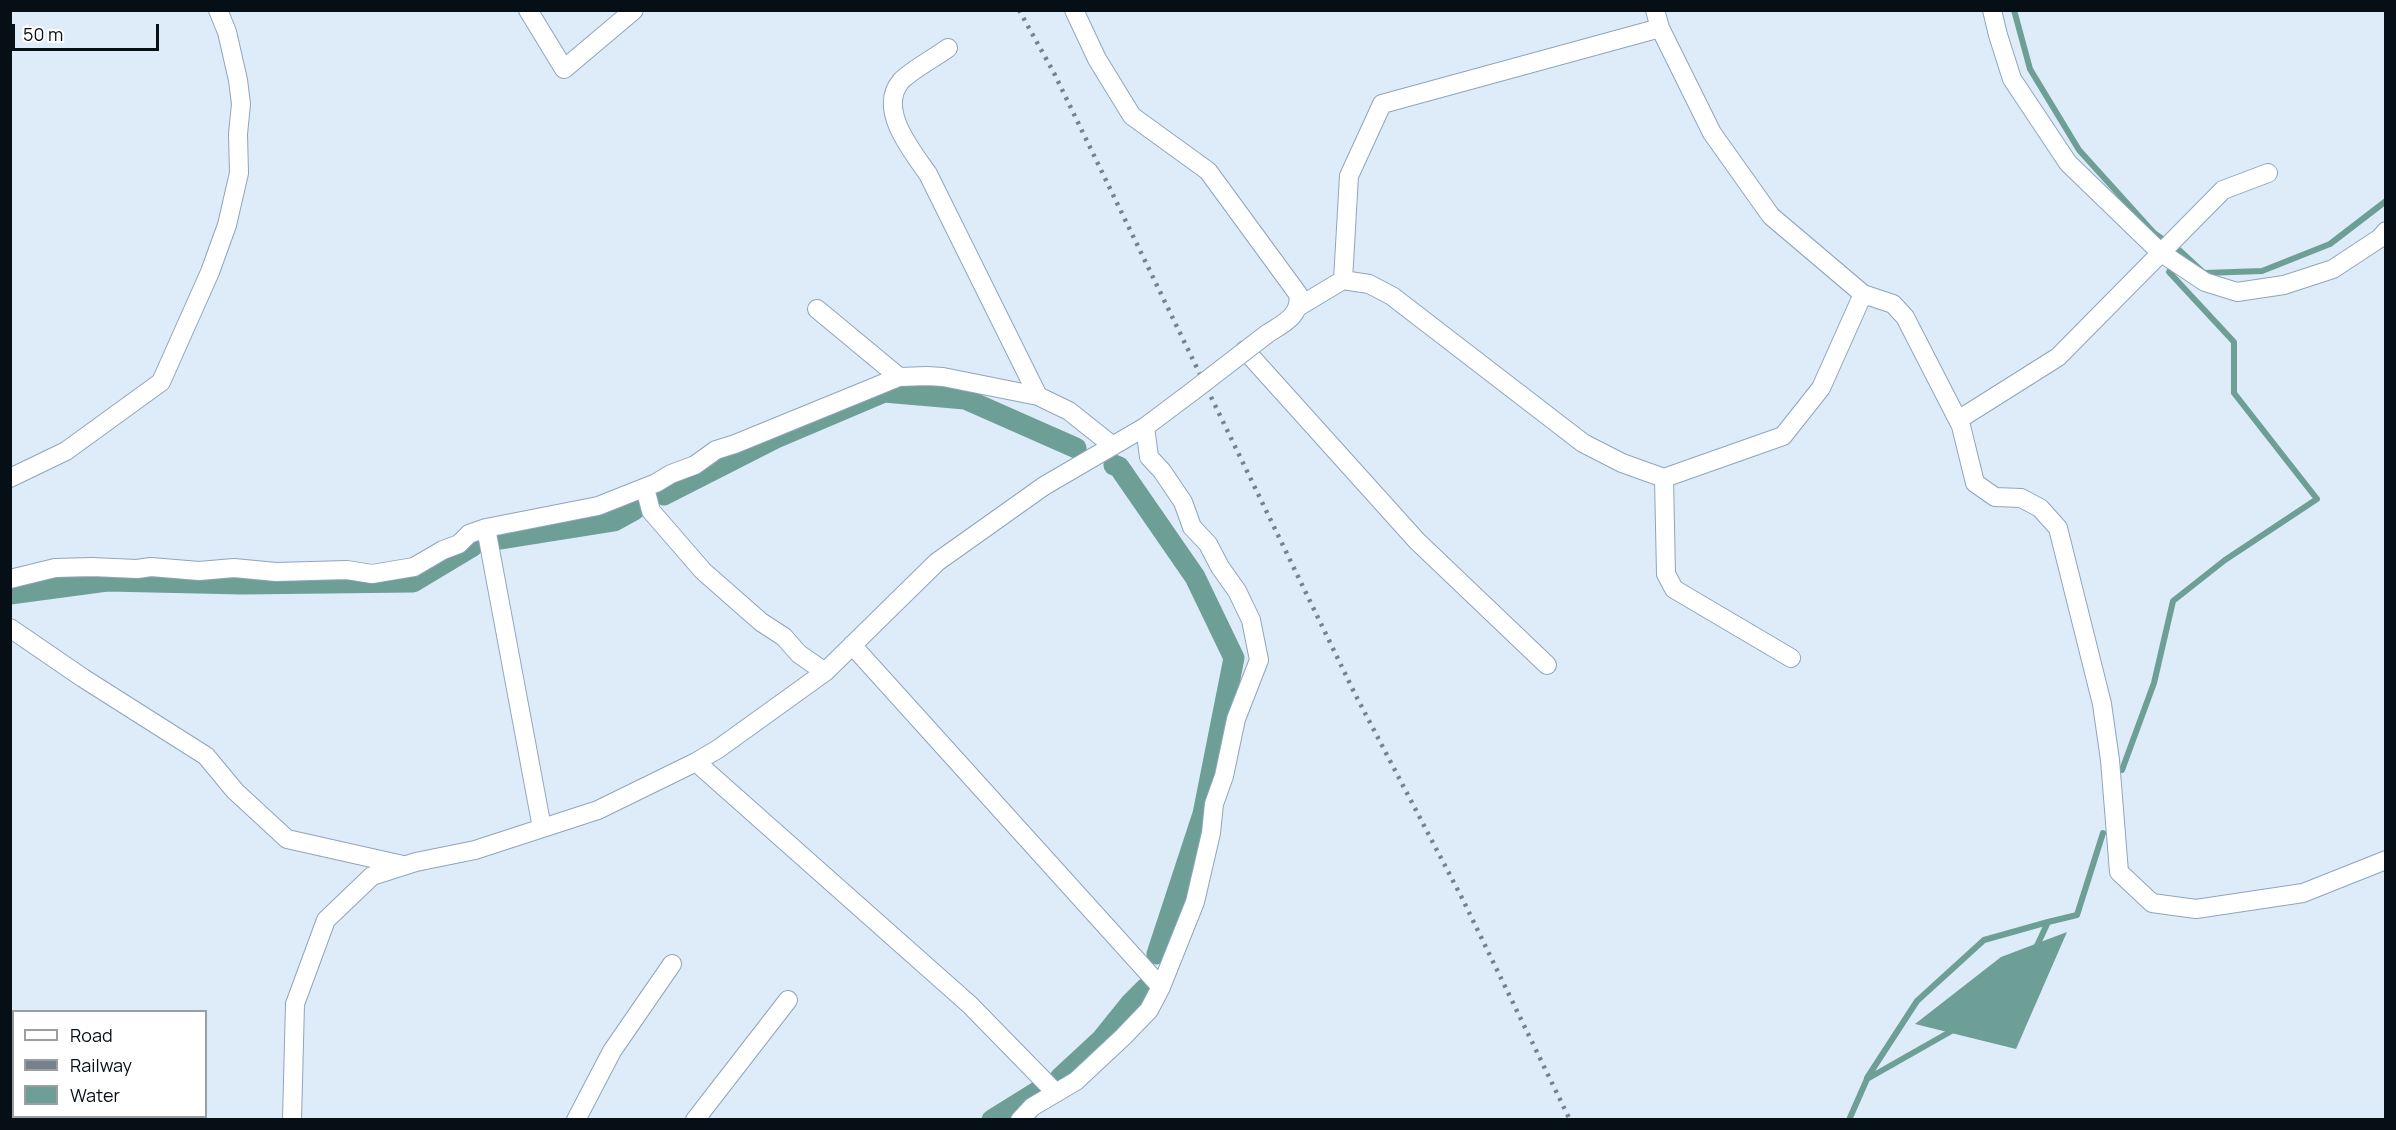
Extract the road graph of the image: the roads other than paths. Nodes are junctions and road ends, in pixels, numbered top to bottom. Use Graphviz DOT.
graph roads {
  1 [pos="218,10"];
  2 [pos="528,10"];
  3 [pos="634,10"];
  4 [pos="1074,10"];
  5 [pos="1992,10"];
  6 [pos="1658,19"];
  7 [pos="948,48"];
  8 [pos="2268,173"];
  9 [pos="2385,231"];
  10 [pos="2161,253"];
  11 [pos="1343,280"];
  12 [pos="1863,294"];
  13 [pos="1298,307"];
  14 [pos="817,309"];
  15 [pos="1245,350"];
  16 [pos="898,377"];
  17 [pos="1038,396"];
  18 [pos="1958,420"];
  19 [pos="1145,427"];
  20 [pos="1113,446"];
  21 [pos="11,477"];
  22 [pos="1664,478"];
  23 [pos="645,488"];
  24 [pos="486,528"];
  25 [pos="10,579"];
  26 [pos="10,628"];
  27 [pos="852,645"];
  28 [pos="1791,658"];
  29 [pos="1547,665"];
  30 [pos="825,672"];
  31 [pos="696,762"];
  32 [pos="542,828"];
  33 [pos="2385,860"];
  34 [pos="405,865"];
  35 [pos="672,964"];
  36 [pos="1161,987"];
  37 [pos="788,1000"];
  38 [pos="1056,1094"];
  39 [pos="293,1119"];
  40 [pos="576,1119"];
  41 [pos="694,1119"];
  42 [pos="1020,1119"];
  1 -- 21 [label="street"];
  2 -- 3 [label="street"];
  4 -- 13 [label="street"];
  5 -- 10 [label="street"];
  6 -- 11 [label="street"];
  6 -- 12 [label="street"];
  7 -- 17 [label="street"];
  8 -- 10 [label="street"];
  9 -- 10 [label="street"];
  10 -- 18 [label="street"];
  11 -- 13 [label="street"];
  11 -- 22 [label="street"];
  12 -- 18 [label="street"];
  12 -- 22 [label="street"];
  13 -- 15 [label="street, bridge"];
  14 -- 16 [label="street"];
  15 -- 19 [label="street, bridge"];
  15 -- 29 [label="street"];
  16 -- 17 [label="street"];
  16 -- 23 [label="street"];
  17 -- 20 [label="street"];
  18 -- 33 [label="street"];
  19 -- 20 [label="street"];
  19 -- 36 [label="street"];
  20 -- 27 [label="street"];
  22 -- 28 [label="street"];
  23 -- 24 [label="street"];
  23 -- 30 [label="street"];
  24 -- 25 [label="street"];
  24 -- 32 [label="street"];
  26 -- 34 [label="street"];
  27 -- 30 [label="street"];
  27 -- 36 [label="street"];
  30 -- 31 [label="street"];
  31 -- 32 [label="street"];
  31 -- 38 [label="street"];
  32 -- 34 [label="street"];
  34 -- 39 [label="street"];
  35 -- 40 [label="street"];
  36 -- 38 [label="street"];
  37 -- 41 [label="street"];
  38 -- 42 [label="street"];
}
